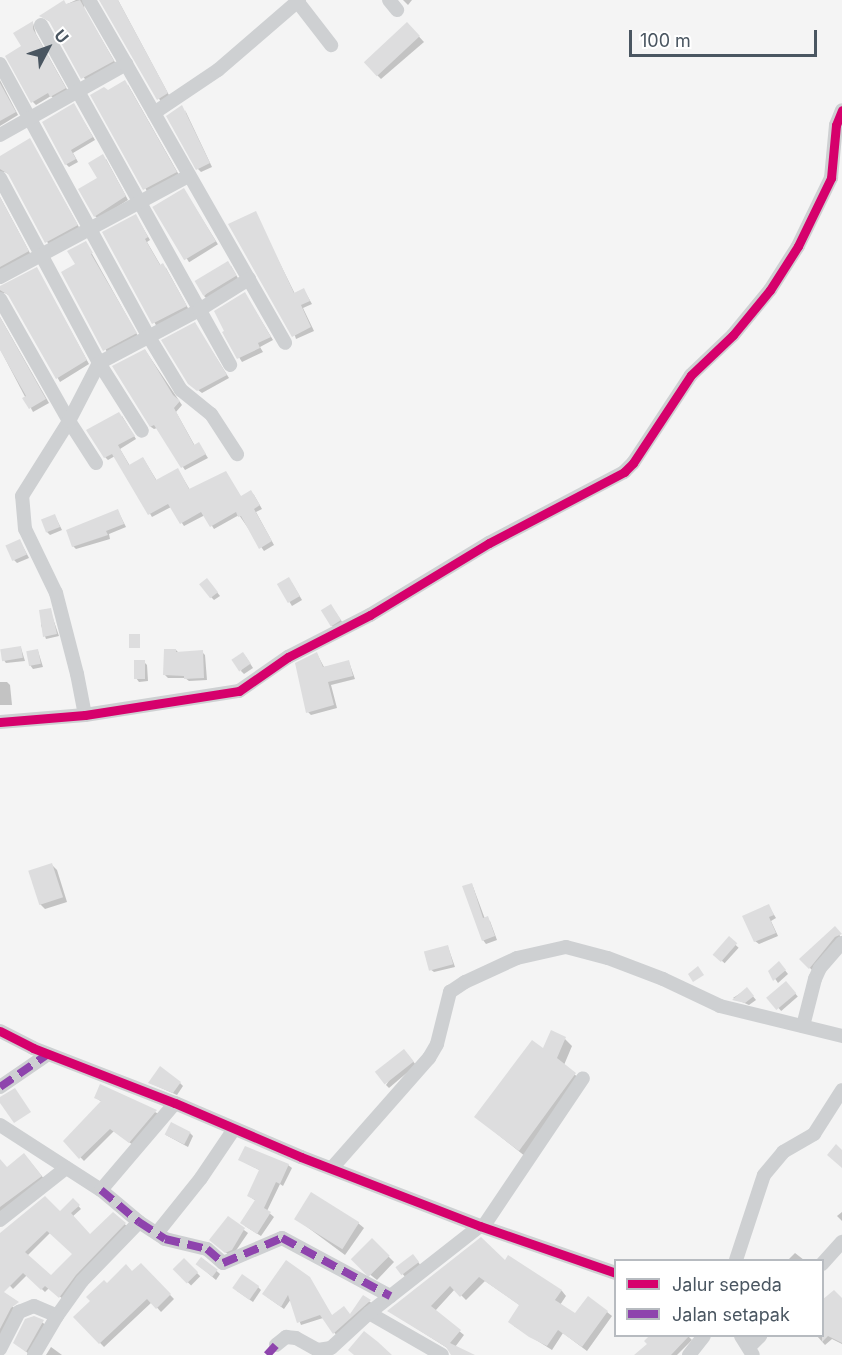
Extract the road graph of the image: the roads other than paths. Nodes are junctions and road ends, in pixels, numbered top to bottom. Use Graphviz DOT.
graph roads {
  1 [pos="89,0"];
  2 [pos="298,1"];
  3 [pos="41,25"];
  4 [pos="332,45"];
  5 [pos="0,64"];
  6 [pos="126,64"];
  7 [pos="79,90"];
  8 [pos="842,110"];
  9 [pos="154,114"];
  10 [pos="31,117"];
  11 [pos="0,135"];
  12 [pos="188,176"];
  13 [pos="0,178"];
  14 [pos="138,204"];
  15 [pos="90,228"];
  16 [pos="41,255"];
  17 [pos="0,277"];
  18 [pos="249,279"];
  19 [pos="0,299"];
  20 [pos="199,310"];
  21 [pos="148,337"];
  22 [pos="285,343"];
  23 [pos="99,363"];
  24 [pos="230,365"];
  25 [pos="69,422"];
  26 [pos="142,431"];
  27 [pos="237,454"];
  28 [pos="96,463"];
  29 [pos="85,715"];
  30 [pos="0,722"];
  31 [pos="842,943"];
  32 [pos="803,1026"];
  33 [pos="0,1031"];
  34 [pos="842,1036"];
  35 [pos="48,1054"];
  36 [pos="583,1078"];
  37 [pos="0,1087"];
  38 [pos="842,1090"];
  39 [pos="176,1103"];
  40 [pos="0,1125"];
  41 [pos="234,1129"];
  42 [pos="66,1168"];
  43 [pos="332,1168"];
  44 [pos="101,1190"];
  45 [pos="0,1220"];
  46 [pos="139,1222"];
  47 [pos="481,1226"];
  48 [pos="157,1233"];
  49 [pos="842,1242"];
  50 [pos="736,1259"];
  51 [pos="824,1262"];
  52 [pos="614,1273"];
  53 [pos="390,1296"];
  54 [pos="369,1313"];
  55 [pos="57,1316"];
  56 [pos="702,1337"];
  57 [pos="742,1337"];
  58 [pos="759,1337"];
  59 [pos="276,1345"];
  60 [pos="0,1349"];
  61 [pos="751,1351"];
  62 [pos="34,1355"];
  63 [pos="442,1355"];
  64 [pos="689,1355"];
  1 -- 6 [label="street"];
  2 -- 4 [label="street"];
  2 -- 9 [label="street"];
  3 -- 7 [label="street"];
  5 -- 10 [label="street"];
  6 -- 7 [label="street"];
  6 -- 9 [label="street"];
  7 -- 10 [label="street"];
  7 -- 14 [label="street"];
  8 -- 29 [label="street"];
  9 -- 12 [label="street"];
  10 -- 11 [label="street"];
  10 -- 15 [label="street"];
  12 -- 14 [label="street"];
  12 -- 18 [label="street"];
  13 -- 16 [label="street"];
  14 -- 15 [label="street"];
  14 -- 20 [label="street"];
  15 -- 16 [label="street"];
  15 -- 21 [label="street"];
  16 -- 17 [label="street"];
  16 -- 23 [label="street"];
  18 -- 20 [label="street"];
  18 -- 22 [label="street"];
  19 -- 25 [label="street"];
  20 -- 21 [label="street"];
  20 -- 24 [label="street"];
  21 -- 23 [label="street"];
  21 -- 27 [label="street"];
  23 -- 25 [label="street"];
  23 -- 26 [label="street"];
  25 -- 28 [label="street"];
  25 -- 29 [label="street"];
  29 -- 30 [label="street"];
  31 -- 32 [label="street"];
  32 -- 34 [label="street"];
  32 -- 43 [label="street"];
  33 -- 35 [label="street"];
  35 -- 37 [label="street"];
  35 -- 39 [label="street"];
  36 -- 47 [label="street"];
  38 -- 50 [label="street"];
  39 -- 41 [label="street"];
  39 -- 44 [label="street"];
  40 -- 42 [label="street"];
  41 -- 43 [label="street"];
  41 -- 48 [label="street"];
  42 -- 44 [label="street"];
  42 -- 45 [label="street"];
  43 -- 47 [label="street"];
  44 -- 46 [label="street"];
  46 -- 48 [label="street"];
  46 -- 55 [label="street"];
  47 -- 52 [label="street"];
  47 -- 53 [label="street"];
  48 -- 53 [label="street"];
  49 -- 51 [label="street"];
  53 -- 54 [label="street"];
  54 -- 59 [label="street"];
  54 -- 63 [label="street"];
  55 -- 60 [label="street"];
  55 -- 62 [label="street"];
  56 -- 64 [label="street"];
  57 -- 61 [label="street"];
  58 -- 61 [label="street"];
}
